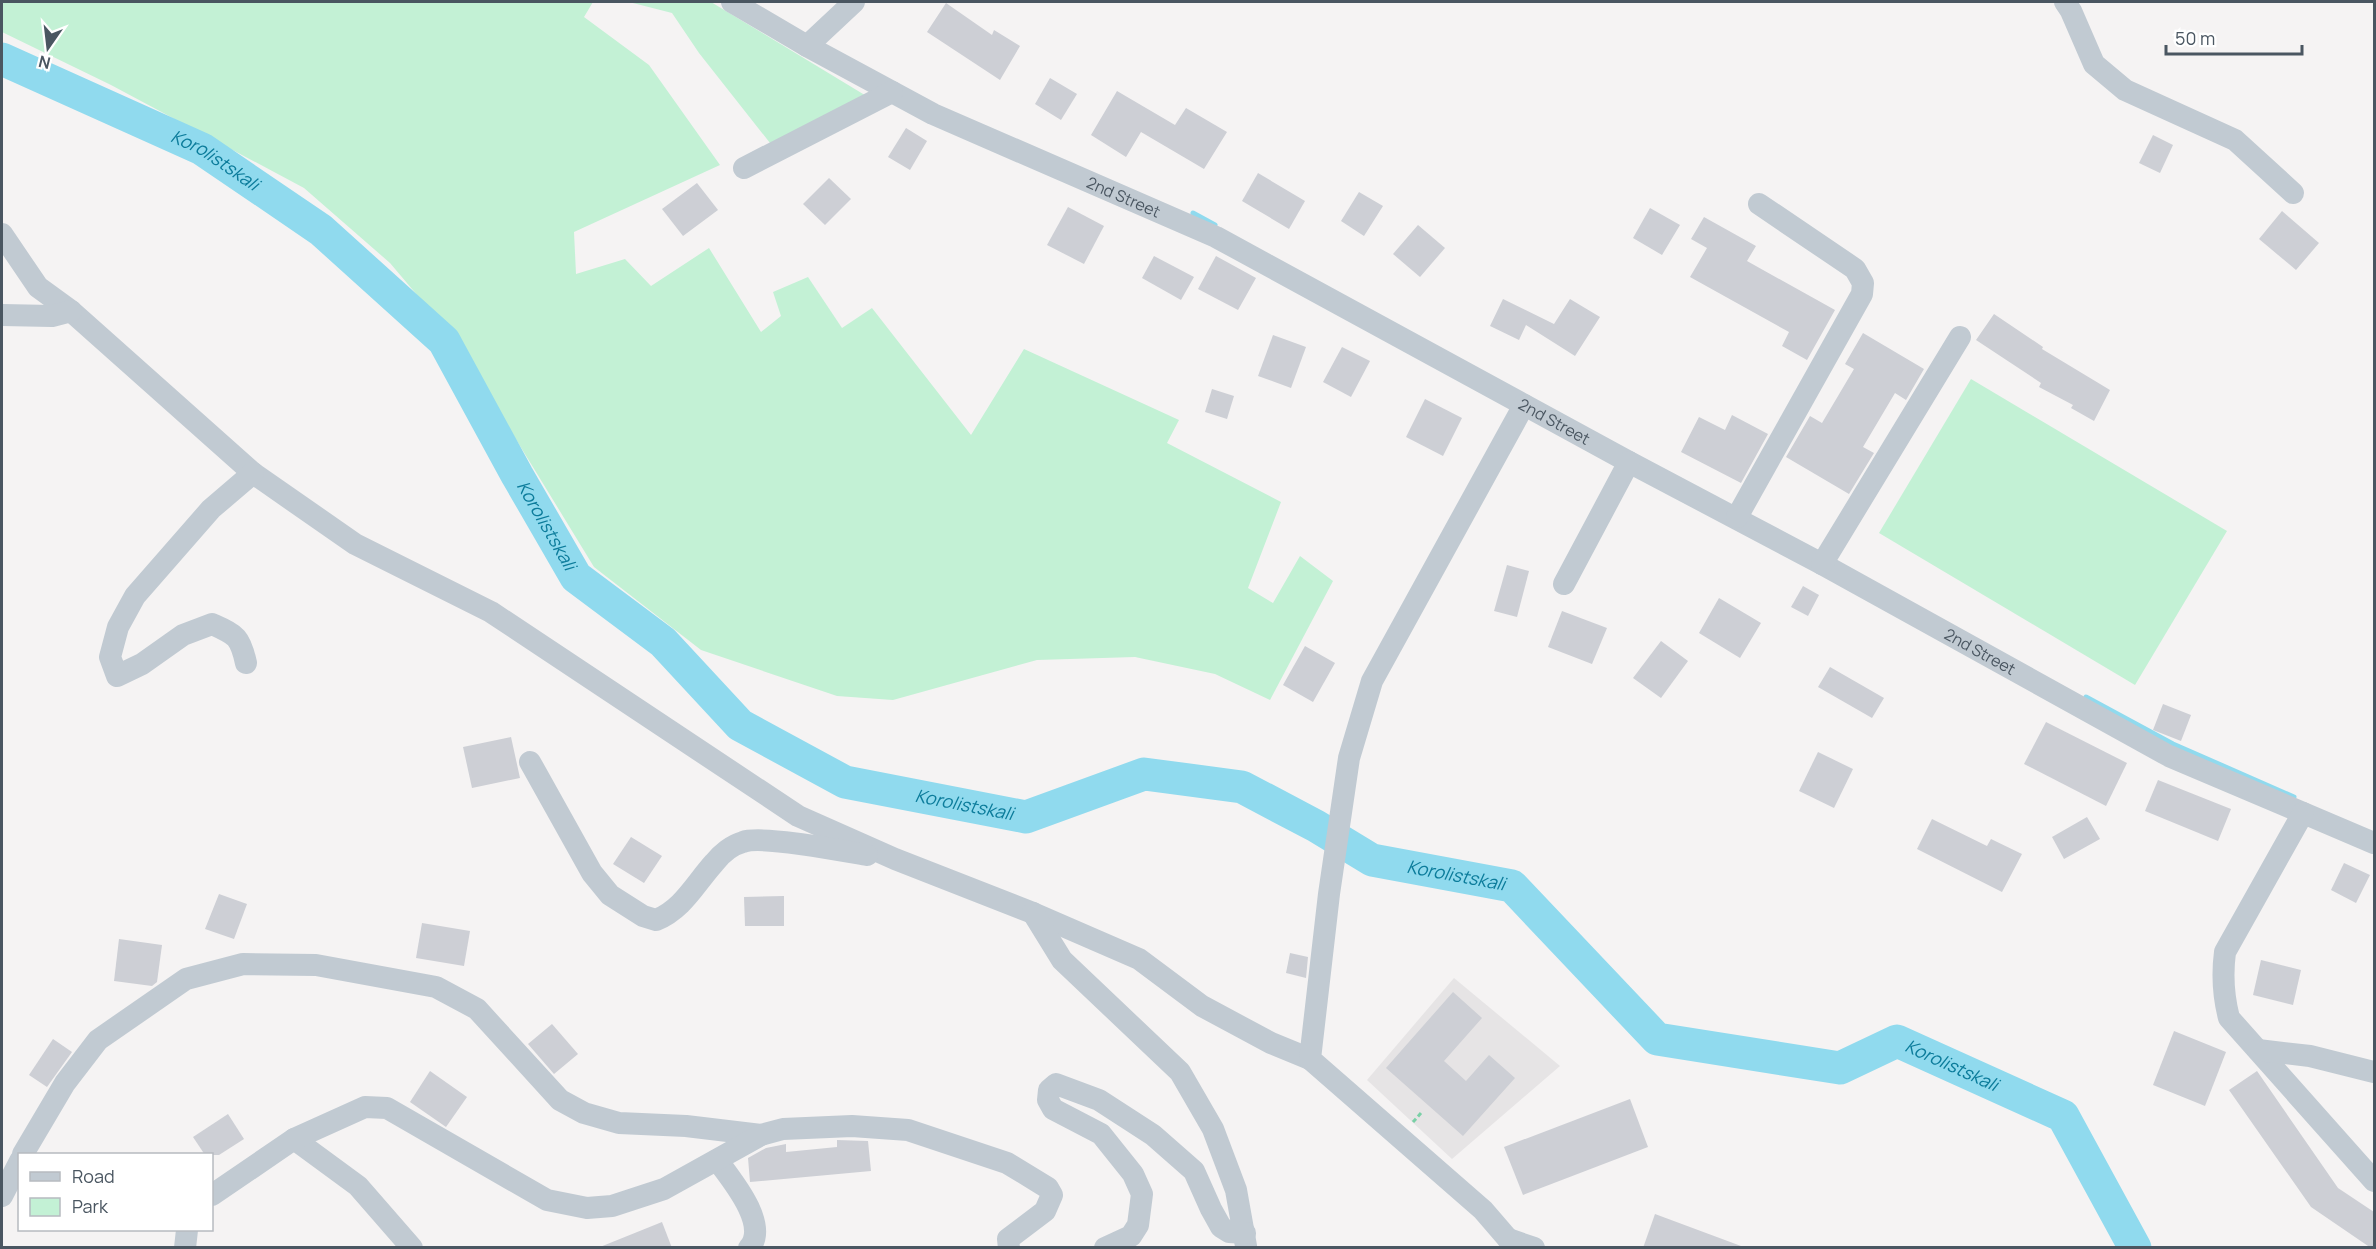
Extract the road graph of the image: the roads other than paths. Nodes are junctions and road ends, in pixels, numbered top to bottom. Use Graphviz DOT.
graph roads {
  1 [pos="732,2"];
  2 [pos="854,2"];
  3 [pos="2066,2"];
  4 [pos="807,46"];
  5 [pos="892,92"];
  6 [pos="744,168"];
  7 [pos="2293,193"];
  8 [pos="1759,204"];
  9 [pos="2,234"];
  10 [pos="71,311"];
  11 [pos="2,315"];
  12 [pos="1960,337"];
  13 [pos="1524,405"];
  14 [pos="1629,462"];
  15 [pos="253,473"];
  16 [pos="1737,518"];
  17 [pos="1822,564"];
  18 [pos="1564,584"];
  19 [pos="246,663"];
  20 [pos="530,762"];
  21 [pos="2303,813"];
  22 [pos="2374,843"];
  23 [pos="895,859"];
  24 [pos="1033,913"];
  25 [pos="2258,1050"];
  26 [pos="1310,1059"];
  27 [pos="2374,1072"];
  28 [pos="761,1136"];
  29 [pos="294,1139"];
  30 [pos="24,1153"];
  31 [pos="717,1160"];
  32 [pos="18,1165"];
  33 [pos="2374,1181"];
  34 [pos="213,1194"];
  35 [pos="2,1196"];
  36 [pos="187,1231"];
  37 [pos="1246,1240"];
  38 [pos="1510,1243"];
  39 [pos="185,1248"];
  40 [pos="412,1248"];
  41 [pos="749,1248"];
  42 [pos="1009,1248"];
  43 [pos="1104,1248"];
  44 [pos="1534,1248"];
  1 -- 4 [label="street, 2nd Street"];
  2 -- 4 [label="street"];
  3 -- 7 [label="street"];
  4 -- 5 [label="street, 2nd Street"];
  5 -- 6 [label="street"];
  5 -- 13 [label="street, 2nd Street"];
  8 -- 16 [label="street"];
  9 -- 10 [label="street"];
  10 -- 11 [label="street"];
  10 -- 15 [label="street"];
  12 -- 17 [label="street"];
  13 -- 14 [label="street, 2nd Street"];
  13 -- 26 [label="street"];
  14 -- 16 [label="street, 2nd Street"];
  14 -- 18 [label="street"];
  15 -- 19 [label="street"];
  15 -- 23 [label="street"];
  16 -- 17 [label="street, 2nd Street"];
  17 -- 21 [label="street, 2nd Street"];
  20 -- 23 [label="street"];
  21 -- 22 [label="street, 2nd Street"];
  21 -- 25 [label="street"];
  23 -- 24 [label="street"];
  24 -- 26 [label="street"];
  24 -- 37 [label="street"];
  25 -- 27 [label="street"];
  25 -- 33 [label="street"];
  26 -- 38 [label="street"];
  28 -- 30 [label="street"];
  28 -- 31 [label="street"];
  28 -- 42 [label="street"];
  29 -- 31 [label="street"];
  29 -- 34 [label="street"];
  29 -- 40 [label="street"];
  31 -- 41 [label="street"];
  32 -- 35 [label="street"];
  36 -- 39 [label="street"];
  37 -- 43 [label="street"];
  38 -- 44 [label="street"];
}
